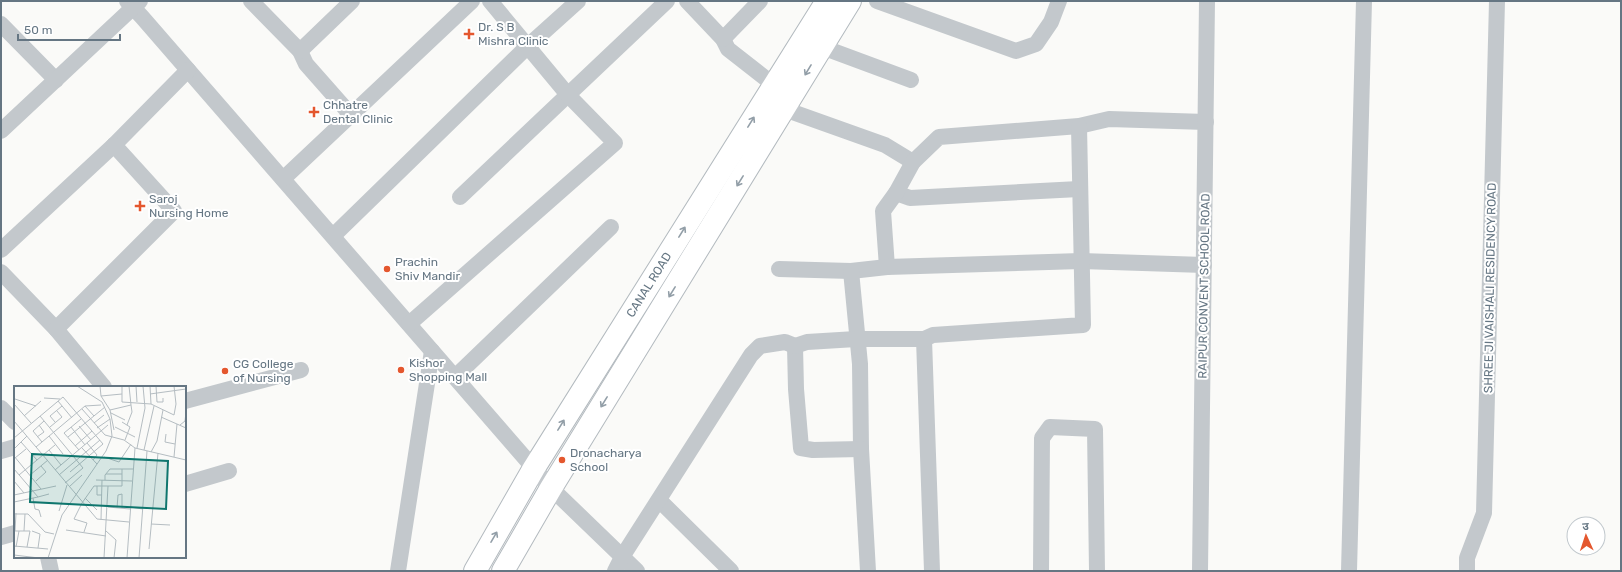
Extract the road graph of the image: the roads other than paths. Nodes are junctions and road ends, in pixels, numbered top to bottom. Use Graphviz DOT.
graph roads {
  1 [pos="251,1"];
  2 [pos="352,1"];
  3 [pos="472,1"];
  4 [pos="490,1"];
  5 [pos="578,1"];
  6 [pos="667,1"];
  7 [pos="687,1"];
  8 [pos="760,1"];
  9 [pos="827,1"];
  10 [pos="850,1"];
  11 [pos="877,1"];
  12 [pos="1059,1"];
  13 [pos="1207,1"];
  14 [pos="1364,1"];
  15 [pos="1497,1"];
  16 [pos="133,3"];
  17 [pos="1,24"];
  18 [pos="723,39"];
  19 [pos="528,46"];
  20 [pos="822,48"];
  21 [pos="300,51"];
  22 [pos="188,70"];
  23 [pos="56,80"];
  24 [pos="912,80"];
  25 [pos="774,85"];
  26 [pos="568,95"];
  27 [pos="784,109"];
  28 [pos="351,115"];
  29 [pos="1206,122"];
  30 [pos="1078,126"];
  31 [pos="1,131"];
  32 [pos="114,145"];
  33 [pos="914,162"];
  34 [pos="283,179"];
  35 [pos="1080,189"];
  36 [pos="896,193"];
  37 [pos="460,197"];
  38 [pos="611,227"];
  39 [pos="332,236"];
  40 [pos="1,250"];
  41 [pos="1081,262"];
  42 [pos="1204,265"];
  43 [pos="887,267"];
  44 [pos="778,269"];
  45 [pos="851,271"];
  46 [pos="1,272"];
  47 [pos="409,324"];
  48 [pos="56,329"];
  49 [pos="856,339"];
  50 [pos="924,339"];
  51 [pos="795,346"];
  52 [pos="432,351"];
  53 [pos="301,370"];
  54 [pos="455,377"];
  55 [pos="103,386"];
  56 [pos="186,401"];
  57 [pos="1,408"];
  58 [pos="14,421"];
  59 [pos="14,447"];
  60 [pos="861,449"];
  61 [pos="1,451"];
  62 [pos="534,468"];
  63 [pos="229,471"];
  64 [pos="186,484"];
  65 [pos="552,488"];
  66 [pos="659,500"];
  67 [pos="14,533"];
  68 [pos="1,537"];
  69 [pos="48,558"];
  70 [pos="619,564"];
  71 [pos="50,571"];
  72 [pos="398,571"];
  73 [pos="475,571"];
  74 [pos="503,571"];
  75 [pos="637,571"];
  76 [pos="731,571"];
  77 [pos="868,571"];
  78 [pos="932,571"];
  79 [pos="1041,571"];
  80 [pos="1097,571"];
  81 [pos="1200,571"];
  82 [pos="1349,571"];
  83 [pos="1467,571"];
  1 -- 21 [label="street"];
  2 -- 21 [label="street"];
  3 -- 28 [label="street"];
  4 -- 19 [label="street"];
  5 -- 19 [label="street"];
  6 -- 26 [label="street"];
  7 -- 18 [label="street"];
  8 -- 18 [label="street"];
  9 -- 25 [label="main road, CANAL ROAD"];
  10 -- 20 [label="main road, CANAL ROAD"];
  11 -- 12 [label="street"];
  13 -- 29 [label="street, RAIPUR CONVENT SCHOOL ROAD"];
  14 -- 82 [label="street"];
  15 -- 83 [label="street, SHREE JI VAISHALI RESIDENCY ROAD"];
  16 -- 22 [label="street"];
  16 -- 23 [label="street"];
  17 -- 23 [label="street"];
  18 -- 25 [label="street"];
  19 -- 26 [label="street"];
  19 -- 39 [label="street"];
  20 -- 24 [label="street"];
  20 -- 27 [label="main road, CANAL ROAD, one-way"];
  21 -- 28 [label="street"];
  22 -- 32 [label="street"];
  22 -- 34 [label="street"];
  23 -- 31 [label="street"];
  62 -- 25 [label="main road, CANAL ROAD, one-way"];
  26 -- 37 [label="street"];
  26 -- 47 [label="street"];
  27 -- 33 [label="street"];
  27 -- 65 [label="main road, CANAL ROAD, one-way"];
  28 -- 34 [label="street"];
  29 -- 30 [label="street"];
  29 -- 42 [label="street, RAIPUR CONVENT SCHOOL ROAD"];
  30 -- 33 [label="street"];
  30 -- 35 [label="street"];
  32 -- 40 [label="street"];
  32 -- 48 [label="street"];
  33 -- 36 [label="street"];
  34 -- 39 [label="street"];
  35 -- 36 [label="street"];
  35 -- 41 [label="street"];
  36 -- 43 [label="street"];
  38 -- 54 [label="street"];
  39 -- 47 [label="street"];
  41 -- 42 [label="street"];
  41 -- 43 [label="street"];
  41 -- 50 [label="street"];
  42 -- 81 [label="street, RAIPUR CONVENT SCHOOL ROAD"];
  43 -- 45 [label="street"];
  44 -- 45 [label="street"];
  45 -- 49 [label="street"];
  46 -- 48 [label="street"];
  47 -- 52 [label="street"];
  48 -- 55 [label="street"];
  49 -- 50 [label="street"];
  49 -- 51 [label="street"];
  49 -- 60 [label="street"];
  50 -- 78 [label="street"];
  51 -- 60 [label="street"];
  51 -- 66 [label="street"];
  52 -- 54 [label="street"];
  52 -- 72 [label="street"];
  53 -- 56 [label="street"];
  54 -- 62 [label="street"];
  57 -- 58 [label="street"];
  59 -- 61 [label="street"];
  60 -- 77 [label="street"];
  62 -- 65 [label="street"];
  73 -- 62 [label="main road, CANAL ROAD, one-way"];
  63 -- 64 [label="street"];
  65 -- 70 [label="street"];
  65 -- 74 [label="main road, CANAL ROAD"];
  66 -- 70 [label="street"];
  66 -- 76 [label="street"];
  67 -- 68 [label="street"];
  69 -- 71 [label="street"];
  70 -- 75 [label="street"];
  79 -- 80 [label="street"];
}
